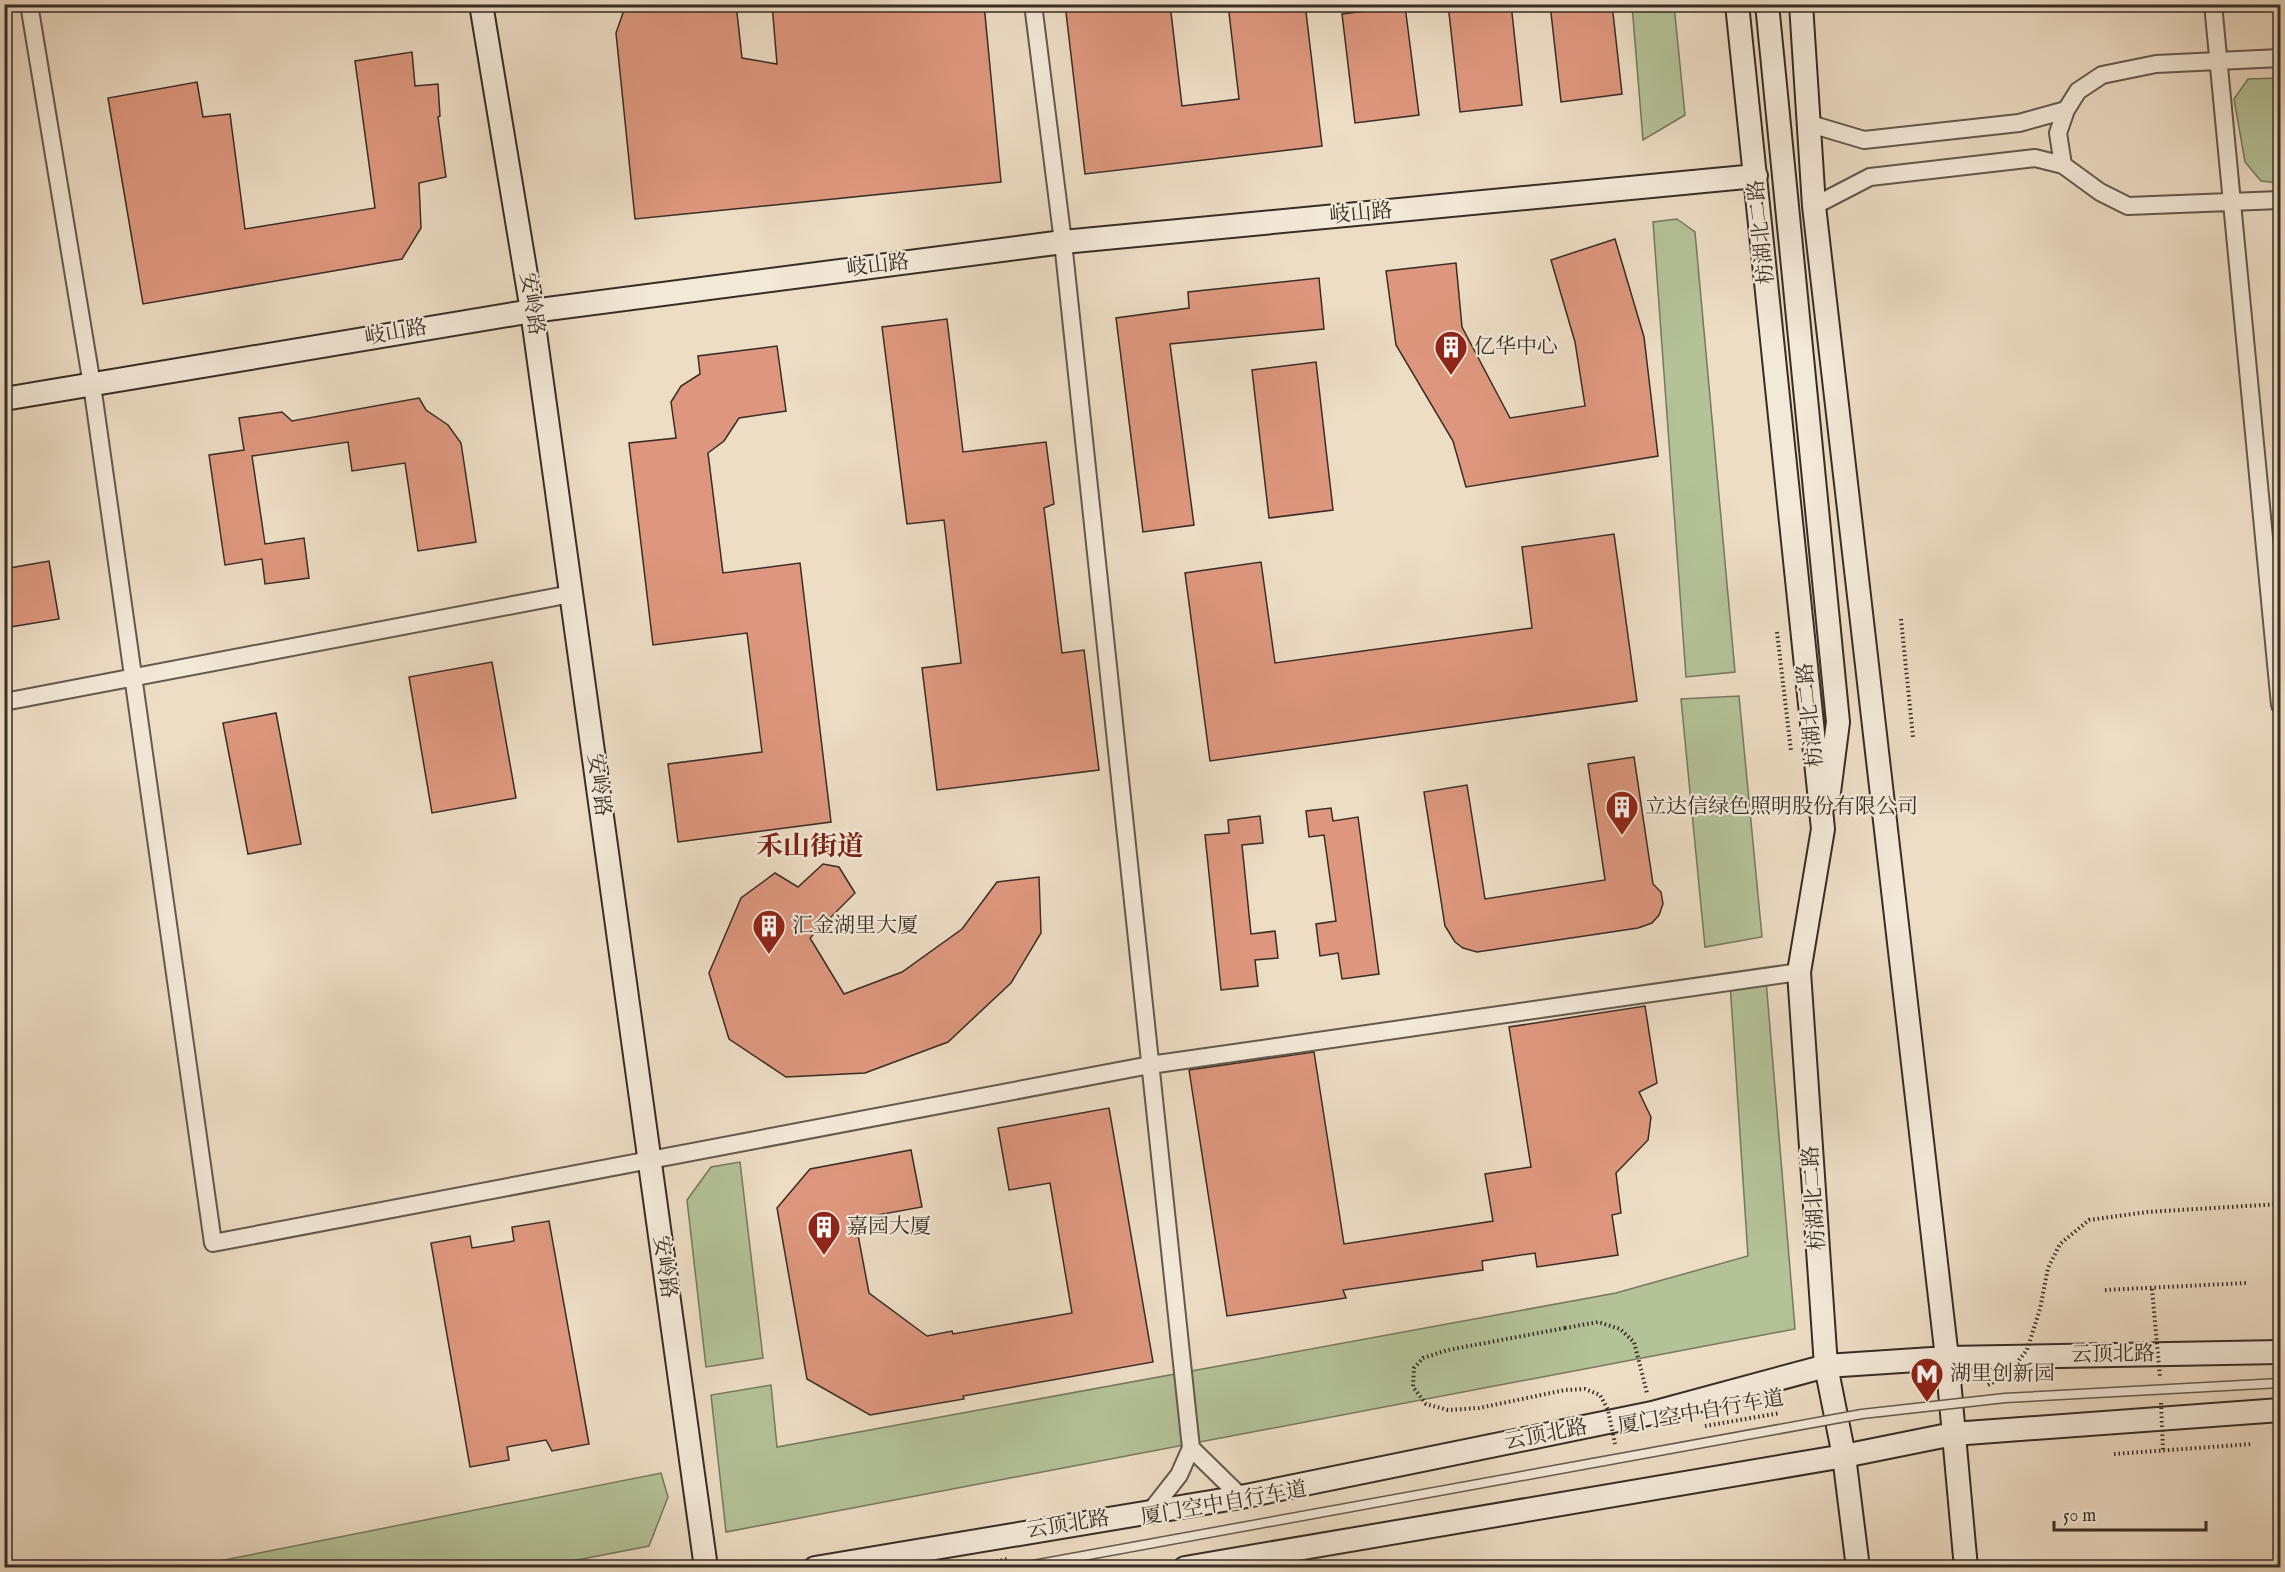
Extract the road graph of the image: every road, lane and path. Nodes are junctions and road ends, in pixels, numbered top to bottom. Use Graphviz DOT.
graph roads {
  1 [pos="29,4"];
  2 [pos="481,4"];
  3 [pos="1033,4"];
  4 [pos="1737,4"];
  5 [pos="1767,4"];
  6 [pos="1801,4"];
  7 [pos="2213,4"];
  8 [pos="2280,58"];
  9 [pos="2219,61"];
  10 [pos="2066,110"];
  11 [pos="1808,123"];
  12 [pos="2064,165"];
  13 [pos="1756,176"];
  14 [pos="2280,200"];
  15 [pos="2232,203"];
  16 [pos="1814,206"];
  17 [pos="1063,242"];
  18 [pos="532,311"];
  19 [pos="92,385"];
  20 [pos="4,399"];
  21 [pos="572,594"];
  22 [pos="1901,618"];
  23 [pos="1777,632"];
  24 [pos="133,677"];
  25 [pos="4,702"];
  26 [pos="2280,705"];
  27 [pos="1913,737"];
  28 [pos="1791,751"];
  29 [pos="1823,829"];
  30 [pos="1799,972"];
  31 [pos="1150,1065"];
  32 [pos="650,1161"];
  33 [pos="2280,1204"];
  34 [pos="2246,1283"];
  35 [pos="2152,1289"];
  36 [pos="2104,1290"];
  37 [pos="2280,1352"];
  38 [pos="1947,1358"];
  39 [pos="1826,1366"];
  40 [pos="2280,1383"];
  41 [pos="2160,1385"];
  42 [pos="1986,1387"];
  43 [pos="2161,1395"];
  44 [pos="2280,1410"];
  45 [pos="1790,1412"];
  46 [pos="1652,1413"];
  47 [pos="1697,1428"];
  48 [pos="1953,1434"];
  49 [pos="2252,1444"];
  50 [pos="1604,1446"];
  51 [pos="1191,1448"];
  52 [pos="2163,1450"];
  53 [pos="2114,1454"];
  54 [pos="1844,1456"];
  55 [pos="1241,1497"];
  56 [pos="1150,1512"];
  57 [pos="1018,1557"];
  58 [pos="706,1568"];
  59 [pos="815,1568"];
  60 [pos="961,1568"];
  61 [pos="1017,1568"];
  62 [pos="1185,1568"];
  63 [pos="1858,1568"];
  64 [pos="1966,1568"];
  1 -- 19 [label="street"];
  2 -- 18 [label="main road, 安岭路"];
  3 -- 17 [label="street"];
  4 -- 13 [label="main road, 枋湖北二路"];
  5 -- 29 [label="main road"];
  6 -- 11 [label="main road"];
  7 -- 9 [label="street"];
  8 -- 9 [label="street"];
  9 -- 10 [label="street"];
  9 -- 15 [label="street"];
  10 -- 11 [label="street"];
  10 -- 12 [label="street"];
  11 -- 16 [label="main road"];
  12 -- 15 [label="street"];
  12 -- 16 [label="street"];
  13 -- 17 [label="main road, 岐山路"];
  13 -- 29 [label="main road, 枋湖北二路"];
  14 -- 15 [label="street"];
  15 -- 26 [label="street"];
  16 -- 38 [label="main road"];
  17 -- 18 [label="main road, 岐山路"];
  17 -- 31 [label="street"];
  18 -- 19 [label="main road, 岐山路"];
  18 -- 21 [label="main road, 安岭路"];
  19 -- 20 [label="main road, 岐山路"];
  19 -- 24 [label="street"];
  21 -- 24 [label="street"];
  21 -- 32 [label="main road, 安岭路"];
  22 -- 27 [label="path"];
  23 -- 28 [label="path"];
  24 -- 25 [label="street"];
  24 -- 32 [label="street"];
  29 -- 30 [label="main road, 枋湖北二路"];
  30 -- 31 [label="street"];
  30 -- 39 [label="main road, 枋湖北二路"];
  31 -- 32 [label="street"];
  31 -- 51 [label="street"];
  32 -- 58 [label="main road, 安岭路"];
  33 -- 42 [label="path, bridge"];
  34 -- 35 [label="path"];
  35 -- 36 [label="path"];
  35 -- 41 [label="path, bridge"];
  37 -- 38 [label="main road, 云顶北路"];
  38 -- 39 [label="main road, 云顶北路"];
  38 -- 48 [label="main road"];
  39 -- 46 [label="main road, 云顶北路"];
  39 -- 54 [label="main road, 枋湖北二路"];
  40 -- 61 [label="lane, bridge"];
  43 -- 52 [label="path, bridge"];
  44 -- 48 [label="main road"];
  45 -- 47 [label="path, 厦门空中自行车道, bridge"];
  46 -- 50 [label="path, 厦门空中自行车道, bridge"];
  46 -- 55 [label="main road, 云顶北路"];
  48 -- 54 [label="main road"];
  48 -- 64 [label="main road"];
  49 -- 52 [label="path"];
  51 -- 55 [label="street"];
  51 -- 56 [label="street"];
  52 -- 53 [label="path"];
  54 -- 62 [label="main road"];
  54 -- 63 [label="main road, 枋湖北二路"];
  55 -- 56 [label="main road, 云顶北路"];
  56 -- 59 [label="main road, 云顶北路"];
  57 -- 60 [label="path, bridge"];
}
